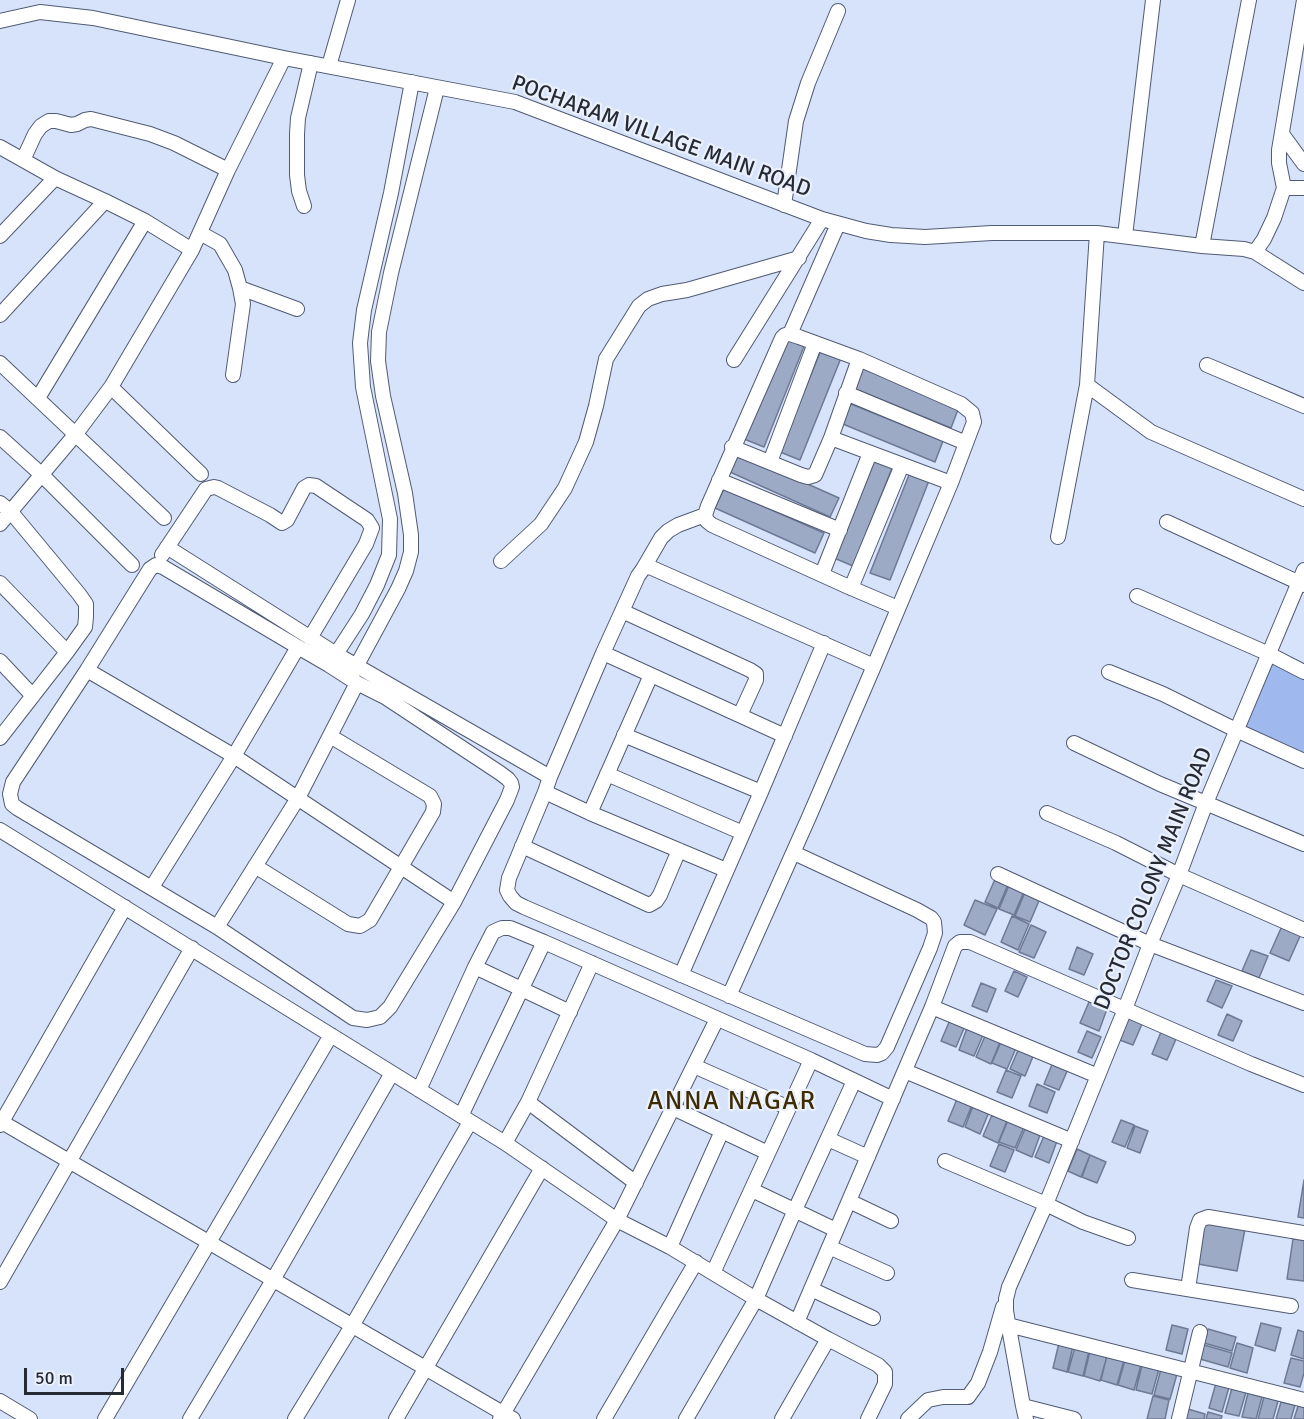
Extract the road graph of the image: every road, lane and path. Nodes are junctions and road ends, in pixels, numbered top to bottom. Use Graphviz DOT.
graph roads {
  1 [pos="348,0"];
  2 [pos="1153,0"];
  3 [pos="1249,0"];
  4 [pos="1304,0"];
  5 [pos="838,11"];
  6 [pos="0,21"];
  7 [pos="284,58"];
  8 [pos="311,63"];
  9 [pos="329,66"];
  10 [pos="412,82"];
  11 [pos="437,88"];
  12 [pos="1282,134"];
  13 [pos="2,150"];
  14 [pos="22,160"];
  15 [pos="1304,164"];
  16 [pos="228,170"];
  17 [pos="55,178"];
  18 [pos="1284,188"];
  19 [pos="1304,188"];
  20 [pos="105,201"];
  21 [pos="784,205"];
  22 [pos="304,206"];
  23 [pos="822,219"];
  24 [pos="145,221"];
  25 [pos="838,224"];
  26 [pos="200,233"];
  27 [pos="1097,233"];
  28 [pos="0,236"];
  29 [pos="1125,236"];
  30 [pos="1202,246"];
  31 [pos="192,250"];
  32 [pos="1255,252"];
  33 [pos="799,258"];
  34 [pos="1304,283"];
  35 [pos="240,288"];
  36 [pos="297,309"];
  37 [pos="0,315"];
  38 [pos="790,334"];
  39 [pos="815,343"];
  40 [pos="859,359"];
  41 [pos="734,360"];
  42 [pos="1207,365"];
  43 [pos="3,373"];
  44 [pos="233,375"];
  45 [pos="1087,385"];
  46 [pos="111,387"];
  47 [pos="846,393"];
  48 [pos="38,398"];
  49 [pos="1304,406"];
  50 [pos="75,435"];
  51 [pos="0,437"];
  52 [pos="831,438"];
  53 [pos="966,443"];
  54 [pos="732,447"];
  55 [pos="870,453"];
  56 [pos="770,462"];
  57 [pos="902,465"];
  58 [pos="201,474"];
  59 [pos="42,475"];
  60 [pos="719,480"];
  61 [pos="951,483"];
  62 [pos="1304,499"];
  63 [pos="5,507"];
  64 [pos="705,515"];
  65 [pos="164,518"];
  66 [pos="1167,522"];
  67 [pos="0,524"];
  68 [pos="840,530"];
  69 [pos="1058,537"];
  70 [pos="167,547"];
  71 [pos="501,561"];
  72 [pos="132,565"];
  73 [pos="156,565"];
  74 [pos="643,569"];
  75 [pos="822,574"];
  76 [pos="1302,579"];
  77 [pos="0,583"];
  78 [pos="851,588"];
  79 [pos="1137,596"];
  80 [pos="898,608"];
  81 [pos="622,611"];
  82 [pos="310,638"];
  83 [pos="824,643"];
  84 [pos="298,647"];
  85 [pos="67,652"];
  86 [pos="603,653"];
  87 [pos="1269,654"];
  88 [pos="332,659"];
  89 [pos="0,661"];
  90 [pos="874,666"];
  91 [pos="87,670"];
  92 [pos="1109,672"];
  93 [pos="1304,672"];
  94 [pos="354,675"];
  95 [pos="651,675"];
  96 [pos="33,696"];
  97 [pos="740,715"];
  98 [pos="1236,730"];
  99 [pos="624,735"];
  100 [pos="330,736"];
  101 [pos="785,736"];
  102 [pos="0,737"];
  103 [pos="1074,742"];
  104 [pos="234,756"];
  105 [pos="1304,761"];
  106 [pos="607,774"];
  107 [pos="550,777"];
  108 [pos="545,792"];
  109 [pos="761,792"];
  110 [pos="298,798"];
  111 [pos="1206,803"];
  112 [pos="590,813"];
  113 [pos="1047,813"];
  114 [pos="1,833"];
  115 [pos="743,833"];
  116 [pos="1304,844"];
  117 [pos="522,846"];
  118 [pos="679,850"];
  119 [pos="794,853"];
  120 [pos="255,866"];
  121 [pos="401,866"];
  122 [pos="726,870"];
  123 [pos="998,874"];
  124 [pos="1179,875"];
  125 [pos="152,887"];
  126 [pos="454,902"];
  127 [pos="124,907"];
  128 [pos="217,927"];
  129 [pos="1304,930"];
  130 [pos="544,942"];
  131 [pos="1150,944"];
  132 [pos="192,948"];
  133 [pos="592,963"];
  134 [pos="475,967"];
  135 [pos="681,975"];
  136 [pos="522,990"];
  137 [pos="729,996"];
  138 [pos="1304,1003"];
  139 [pos="932,1008"];
  140 [pos="1125,1009"];
  141 [pos="570,1012"];
  142 [pos="717,1019"];
  143 [pos="331,1035"];
  144 [pos="810,1060"];
  145 [pos="694,1066"];
  146 [pos="904,1071"];
  147 [pos="392,1072"];
  148 [pos="1098,1076"];
  149 [pos="854,1081"];
  150 [pos="1304,1085"];
  151 [pos="419,1090"];
  152 [pos="893,1099"];
  153 [pos="528,1102"];
  154 [pos="673,1108"];
  155 [pos="789,1108"];
  156 [pos="465,1119"];
  157 [pos="1,1123"];
  158 [pos="722,1131"];
  159 [pos="828,1139"];
  160 [pos="1072,1141"];
  161 [pos="505,1143"];
  162 [pos="768,1153"];
  163 [pos="868,1157"];
  164 [pos="945,1161"];
  165 [pos="69,1162"];
  166 [pos="542,1168"];
  167 [pos="636,1183"];
  168 [pos="752,1190"];
  169 [pos="849,1201"];
  170 [pos="1046,1204"];
  171 [pos="795,1210"];
  172 [pos="617,1220"];
  173 [pos="891,1221"];
  174 [pos="836,1230"];
  175 [pos="1304,1233"];
  176 [pos="1128,1238"];
  177 [pos="209,1243"];
  178 [pos="670,1247"];
  179 [pos="829,1247"];
  180 [pos="696,1262"];
  181 [pos="713,1273"];
  182 [pos="887,1273"];
  183 [pos="273,1280"];
  184 [pos="1132,1280"];
  185 [pos="0,1282"];
  186 [pos="811,1289"];
  187 [pos="1188,1289"];
  188 [pos="756,1299"];
  189 [pos="1006,1299"];
  190 [pos="1292,1306"];
  191 [pos="873,1318"];
  192 [pos="797,1322"];
  193 [pos="1008,1325"];
  194 [pos="352,1326"];
  195 [pos="1200,1332"];
  196 [pos="828,1339"];
  197 [pos="425,1368"];
  198 [pos="1191,1372"];
  199 [pos="1304,1400"];
  200 [pos="0,1401"];
  201 [pos="1024,1412"];
  202 [pos="505,1417"];
  203 [pos="30,1419"];
  204 [pos="105,1419"];
  205 [pos="190,1419"];
  206 [pos="295,1419"];
  207 [pos="396,1419"];
  208 [pos="604,1419"];
  209 [pos="686,1419"];
  210 [pos="782,1419"];
  211 [pos="868,1419"];
  212 [pos="908,1419"];
  213 [pos="1074,1419"];
  214 [pos="1179,1419"];
  1 -- 9 [label="street"];
  2 -- 29 [label="street"];
  3 -- 30 [label="street"];
  4 -- 12 [label="street"];
  5 -- 21 [label="street"];
  6 -- 7 [label="street, POCHARAM VILLAGE MAIN ROAD"];
  7 -- 8 [label="street, POCHARAM VILLAGE MAIN ROAD"];
  7 -- 16 [label="street"];
  8 -- 9 [label="street, POCHARAM VILLAGE MAIN ROAD"];
  8 -- 22 [label="street"];
  9 -- 10 [label="street, POCHARAM VILLAGE MAIN ROAD"];
  10 -- 11 [label="street, POCHARAM VILLAGE MAIN ROAD"];
  10 -- 88 [label="street"];
  11 -- 21 [label="street, POCHARAM VILLAGE MAIN ROAD"];
  11 -- 94 [label="street"];
  12 -- 15 [label="street"];
  12 -- 18 [label="street"];
  13 -- 14 [label="street"];
  14 -- 16 [label="street"];
  14 -- 17 [label="street"];
  16 -- 26 [label="street"];
  17 -- 20 [label="street"];
  17 -- 28 [label="street"];
  18 -- 19 [label="street"];
  18 -- 32 [label="street"];
  20 -- 24 [label="street"];
  20 -- 37 [label="street"];
  21 -- 23 [label="street, POCHARAM VILLAGE MAIN ROAD"];
  23 -- 25 [label="street, POCHARAM VILLAGE MAIN ROAD"];
  23 -- 33 [label="street"];
  24 -- 31 [label="street"];
  24 -- 48 [label="street"];
  25 -- 27 [label="street, POCHARAM VILLAGE MAIN ROAD"];
  25 -- 38 [label="street"];
  26 -- 31 [label="street"];
  26 -- 35 [label="street"];
  27 -- 29 [label="street, POCHARAM VILLAGE MAIN ROAD"];
  27 -- 45 [label="street"];
  29 -- 30 [label="street, POCHARAM VILLAGE MAIN ROAD"];
  30 -- 32 [label="street, POCHARAM VILLAGE MAIN ROAD"];
  31 -- 46 [label="street"];
  32 -- 34 [label="street, POCHARAM VILLAGE MAIN ROAD"];
  33 -- 41 [label="street"];
  33 -- 71 [label="street"];
  35 -- 36 [label="street"];
  35 -- 44 [label="street"];
  38 -- 39 [label="street"];
  38 -- 54 [label="street"];
  39 -- 40 [label="street"];
  39 -- 56 [label="street"];
  40 -- 47 [label="street"];
  40 -- 53 [label="street"];
  42 -- 49 [label="street"];
  43 -- 48 [label="street"];
  45 -- 62 [label="street"];
  45 -- 69 [label="street"];
  46 -- 50 [label="street"];
  46 -- 58 [label="street"];
  47 -- 52 [label="street"];
  47 -- 53 [label="street"];
  48 -- 50 [label="street"];
  50 -- 59 [label="street"];
  50 -- 65 [label="street"];
  51 -- 59 [label="street"];
  52 -- 55 [label="street"];
  52 -- 56 [label="street"];
  53 -- 61 [label="street"];
  54 -- 56 [label="street"];
  54 -- 60 [label="street"];
  55 -- 57 [label="street"];
  55 -- 68 [label="street"];
  57 -- 61 [label="street"];
  57 -- 78 [label="street"];
  59 -- 63 [label="street"];
  59 -- 72 [label="street"];
  60 -- 64 [label="street"];
  60 -- 68 [label="street"];
  61 -- 80 [label="street"];
  63 -- 67 [label="street"];
  63 -- 85 [label="street"];
  64 -- 74 [label="street"];
  64 -- 75 [label="street"];
  66 -- 76 [label="street"];
  68 -- 75 [label="street"];
  70 -- 73 [label="street"];
  70 -- 82 [label="street"];
  70 -- 82 [label="street"];
  73 -- 84 [label="street"];
  73 -- 91 [label="street"];
  74 -- 81 [label="street"];
  74 -- 83 [label="street"];
  75 -- 78 [label="street"];
  76 -- 87 [label="street, DOCTOR COLONY MAIN ROAD"];
  77 -- 85 [label="street"];
  78 -- 80 [label="street"];
  79 -- 87 [label="street"];
  80 -- 90 [label="street"];
  81 -- 86 [label="street"];
  81 -- 97 [label="street"];
  82 -- 88 [label="street"];
  83 -- 90 [label="street"];
  83 -- 101 [label="street"];
  84 -- 88 [label="street"];
  84 -- 104 [label="street"];
  85 -- 96 [label="street"];
  86 -- 95 [label="street"];
  86 -- 107 [label="street"];
  87 -- 93 [label="street"];
  87 -- 98 [label="street, DOCTOR COLONY MAIN ROAD"];
  88 -- 94 [label="street"];
  89 -- 96 [label="street"];
  90 -- 119 [label="street"];
  91 -- 104 [label="street"];
  91 -- 125 [label="street"];
  92 -- 98 [label="street"];
  94 -- 100 [label="street"];
  94 -- 107 [label="street"];
  94 -- 126 [label="street"];
  95 -- 97 [label="street"];
  95 -- 99 [label="street"];
  96 -- 102 [label="street"];
  97 -- 101 [label="street"];
  98 -- 105 [label="street"];
  98 -- 111 [label="street, DOCTOR COLONY MAIN ROAD"];
  99 -- 106 [label="street"];
  99 -- 109 [label="street"];
  100 -- 110 [label="street"];
  100 -- 121 [label="street"];
  101 -- 109 [label="street"];
  103 -- 111 [label="street"];
  104 -- 110 [label="street"];
  104 -- 125 [label="street"];
  106 -- 112 [label="street"];
  106 -- 115 [label="street"];
  107 -- 108 [label="street"];
  108 -- 112 [label="street"];
  108 -- 117 [label="street"];
  109 -- 115 [label="street"];
  110 -- 120 [label="street"];
  110 -- 121 [label="street"];
  111 -- 116 [label="street"];
  111 -- 124 [label="street, DOCTOR COLONY MAIN ROAD"];
  112 -- 118 [label="street"];
  113 -- 124 [label="street"];
  114 -- 127 [label="street"];
  115 -- 122 [label="street"];
  117 -- 118 [label="street"];
  117 -- 135 [label="street"];
  118 -- 122 [label="street"];
  119 -- 137 [label="street"];
  119 -- 137 [label="street"];
  120 -- 121 [label="street"];
  120 -- 128 [label="street"];
  121 -- 126 [label="street"];
  122 -- 135 [label="street"];
  123 -- 131 [label="street"];
  124 -- 129 [label="street"];
  124 -- 131 [label="street, DOCTOR COLONY MAIN ROAD"];
  125 -- 128 [label="street"];
  126 -- 128 [label="street"];
  127 -- 132 [label="street"];
  127 -- 157 [label="street"];
  130 -- 133 [label="street"];
  130 -- 134 [label="street"];
  130 -- 136 [label="street"];
  131 -- 138 [label="street"];
  131 -- 140 [label="street, DOCTOR COLONY MAIN ROAD"];
  132 -- 143 [label="street"];
  132 -- 165 [label="street"];
  133 -- 141 [label="street"];
  133 -- 142 [label="street"];
  134 -- 136 [label="street"];
  134 -- 151 [label="street"];
  135 -- 137 [label="street"];
  136 -- 141 [label="street"];
  136 -- 156 [label="street"];
  139 -- 140 [label="street"];
  139 -- 146 [label="street"];
  139 -- 148 [label="street"];
  140 -- 148 [label="street, DOCTOR COLONY MAIN ROAD"];
  140 -- 150 [label="street"];
  141 -- 153 [label="street"];
  142 -- 144 [label="street"];
  142 -- 145 [label="street"];
  143 -- 147 [label="street"];
  143 -- 177 [label="street"];
  144 -- 149 [label="street"];
  144 -- 155 [label="street"];
  145 -- 154 [label="street"];
  145 -- 155 [label="street"];
  146 -- 152 [label="street"];
  146 -- 160 [label="street"];
  147 -- 151 [label="street"];
  147 -- 183 [label="street"];
  148 -- 160 [label="street, DOCTOR COLONY MAIN ROAD"];
  149 -- 152 [label="street"];
  149 -- 159 [label="street"];
  151 -- 156 [label="street"];
  152 -- 163 [label="street"];
  153 -- 161 [label="street"];
  153 -- 167 [label="street"];
  154 -- 158 [label="street"];
  154 -- 167 [label="street"];
  155 -- 162 [label="street"];
  156 -- 161 [label="street"];
  156 -- 194 [label="street"];
  157 -- 165 [label="street"];
  158 -- 162 [label="street"];
  158 -- 178 [label="street"];
  159 -- 163 [label="street"];
  159 -- 171 [label="street"];
  160 -- 170 [label="street, DOCTOR COLONY MAIN ROAD"];
  161 -- 166 [label="street"];
  162 -- 168 [label="street"];
  163 -- 169 [label="street"];
  164 -- 170 [label="street"];
  165 -- 177 [label="street"];
  165 -- 185 [label="street"];
  166 -- 172 [label="street"];
  166 -- 197 [label="street"];
  167 -- 172 [label="street"];
  168 -- 171 [label="street"];
  168 -- 181 [label="street"];
  169 -- 173 [label="street"];
  169 -- 174 [label="street"];
  170 -- 176 [label="street"];
  170 -- 189 [label="street, DOCTOR COLONY MAIN ROAD"];
  171 -- 174 [label="street"];
  171 -- 188 [label="street"];
  172 -- 178 [label="street"];
  172 -- 202 [label="street"];
  174 -- 179 [label="street"];
  175 -- 187 [label="street"];
  177 -- 183 [label="street"];
  177 -- 204 [label="street"];
  178 -- 180 [label="street"];
  179 -- 182 [label="street"];
  179 -- 186 [label="street"];
  180 -- 181 [label="street"];
  180 -- 208 [label="street"];
  181 -- 188 [label="street"];
  183 -- 194 [label="street"];
  183 -- 205 [label="street"];
  184 -- 187 [label="street"];
  186 -- 191 [label="street"];
  186 -- 192 [label="street"];
  187 -- 190 [label="street"];
  188 -- 192 [label="street"];
  188 -- 209 [label="street"];
  189 -- 193 [label="street"];
  189 -- 212 [label="street, DOCTOR COLONY MAIN ROAD"];
  192 -- 196 [label="street"];
  193 -- 198 [label="street"];
  193 -- 201 [label="street"];
  194 -- 197 [label="street"];
  194 -- 206 [label="street"];
  195 -- 198 [label="street"];
  196 -- 210 [label="street"];
  196 -- 211 [label="street"];
  197 -- 202 [label="street"];
  197 -- 207 [label="street"];
  198 -- 199 [label="street"];
  198 -- 214 [label="street"];
  200 -- 203 [label="street"];
  201 -- 213 [label="street"];
}
